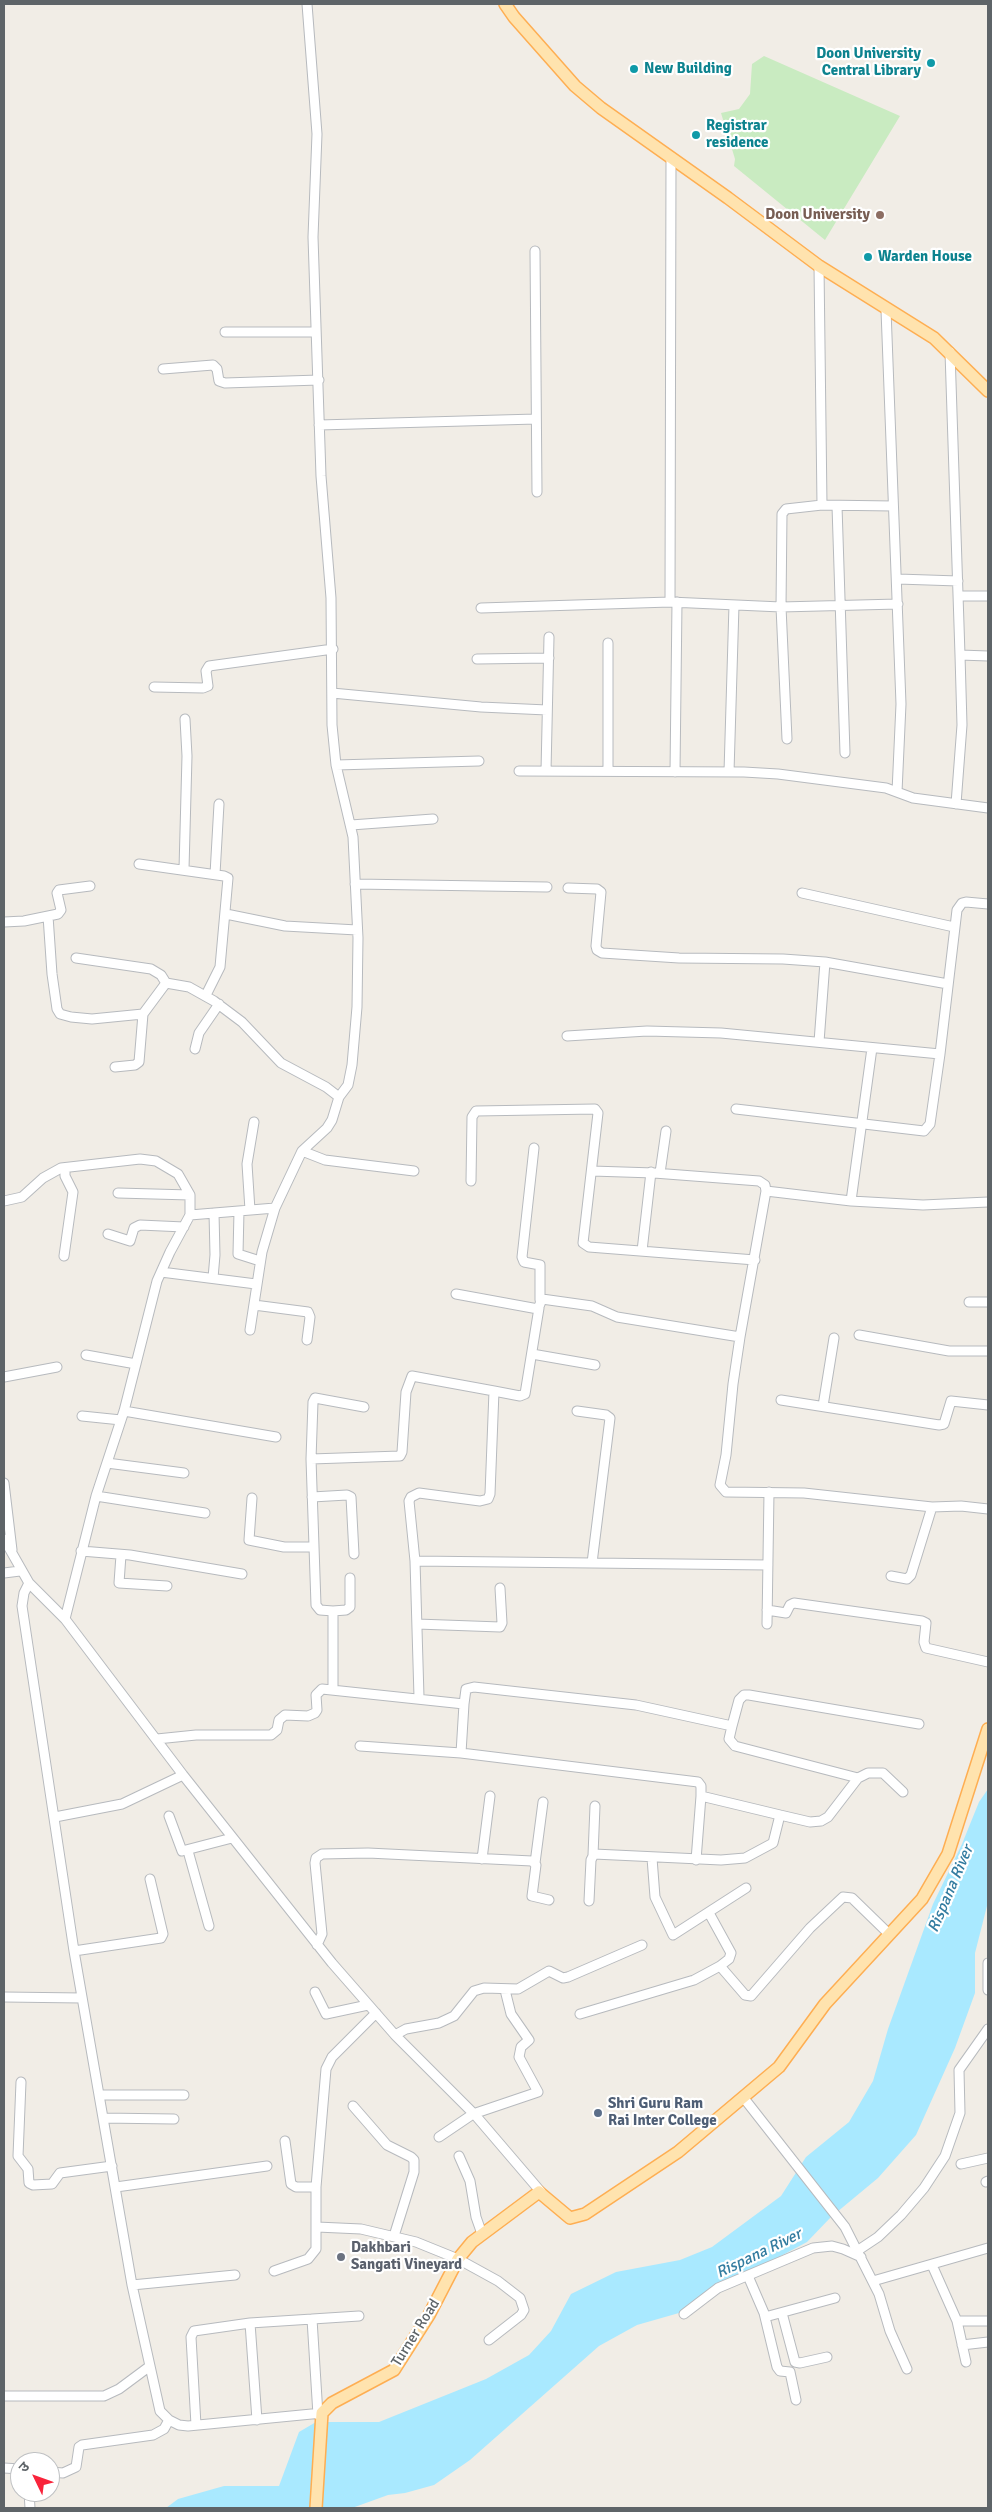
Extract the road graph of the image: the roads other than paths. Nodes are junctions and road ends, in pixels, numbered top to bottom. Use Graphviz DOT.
graph roads {
  1 [pos="307,4"];
  2 [pos="505,4"];
  3 [pos="671,157"];
  4 [pos="535,251"];
  5 [pos="819,266"];
  6 [pos="886,310"];
  7 [pos="225,332"];
  8 [pos="316,332"];
  9 [pos="950,352"];
  10 [pos="163,369"];
  11 [pos="319,380"];
  12 [pos="988,391"];
  13 [pos="536,419"];
  14 [pos="320,425"];
  15 [pos="537,492"];
  16 [pos="822,506"];
  17 [pos="837,506"];
  18 [pos="893,506"];
  19 [pos="898,579"];
  20 [pos="958,581"];
  21 [pos="958,596"];
  22 [pos="988,596"];
  23 [pos="674,602"];
  24 [pos="898,604"];
  25 [pos="734,605"];
  26 [pos="840,606"];
  27 [pos="781,607"];
  28 [pos="481,608"];
  29 [pos="549,637"];
  30 [pos="608,643"];
  31 [pos="333,649"];
  32 [pos="960,655"];
  33 [pos="988,656"];
  34 [pos="478,658"];
  35 [pos="549,658"];
  36 [pos="154,687"];
  37 [pos="332,693"];
  38 [pos="547,710"];
  39 [pos="186,719"];
  40 [pos="787,739"];
  41 [pos="845,753"];
  42 [pos="480,761"];
  43 [pos="336,765"];
  44 [pos="608,770"];
  45 [pos="519,771"];
  46 [pos="546,771"];
  47 [pos="675,772"];
  48 [pos="729,772"];
  49 [pos="897,792"];
  50 [pos="219,804"];
  51 [pos="956,804"];
  52 [pos="988,808"];
  53 [pos="433,819"];
  54 [pos="351,825"];
  55 [pos="139,864"];
  56 [pos="184,869"];
  57 [pos="215,874"];
  58 [pos="355,884"];
  59 [pos="90,886"];
  60 [pos="547,887"];
  61 [pos="568,888"];
  62 [pos="802,893"];
  63 [pos="988,904"];
  64 [pos="226,914"];
  65 [pos="48,916"];
  66 [pos="4,922"];
  67 [pos="954,927"];
  68 [pos="358,930"];
  69 [pos="76,958"];
  70 [pos="825,962"];
  71 [pos="166,983"];
  72 [pos="948,984"];
  73 [pos="206,995"];
  74 [pos="219,1004"];
  75 [pos="143,1014"];
  76 [pos="567,1036"];
  77 [pos="820,1042"];
  78 [pos="872,1048"];
  79 [pos="195,1049"];
  80 [pos="940,1054"];
  81 [pos="116,1066"];
  82 [pos="339,1097"];
  83 [pos="736,1109"];
  84 [pos="254,1122"];
  85 [pos="862,1124"];
  86 [pos="666,1131"];
  87 [pos="534,1148"];
  88 [pos="302,1151"];
  89 [pos="65,1168"];
  90 [pos="592,1171"];
  91 [pos="414,1172"];
  92 [pos="655,1173"];
  93 [pos="471,1181"];
  94 [pos="766,1191"];
  95 [pos="118,1193"];
  96 [pos="190,1195"];
  97 [pos="851,1200"];
  98 [pos="4,1202"];
  99 [pos="988,1202"];
  100 [pos="275,1208"];
  101 [pos="250,1210"];
  102 [pos="239,1212"];
  103 [pos="214,1213"];
  104 [pos="190,1215"];
  105 [pos="184,1227"];
  106 [pos="108,1234"];
  107 [pos="642,1251"];
  108 [pos="64,1256"];
  109 [pos="755,1260"];
  110 [pos="260,1261"];
  111 [pos="161,1272"];
  112 [pos="213,1278"];
  113 [pos="256,1284"];
  114 [pos="456,1294"];
  115 [pos="969,1302"];
  116 [pos="988,1302"];
  117 [pos="540,1304"];
  118 [pos="254,1305"];
  119 [pos="250,1330"];
  120 [pos="859,1334"];
  121 [pos="740,1336"];
  122 [pos="834,1338"];
  123 [pos="307,1340"];
  124 [pos="988,1351"];
  125 [pos="532,1354"];
  126 [pos="86,1355"];
  127 [pos="136,1364"];
  128 [pos="595,1365"];
  129 [pos="57,1367"];
  130 [pos="4,1377"];
  131 [pos="494,1391"];
  132 [pos="781,1400"];
  133 [pos="988,1405"];
  134 [pos="823,1406"];
  135 [pos="364,1407"];
  136 [pos="577,1411"];
  137 [pos="82,1416"];
  138 [pos="122,1416"];
  139 [pos="276,1437"];
  140 [pos="312,1459"];
  141 [pos="107,1463"];
  142 [pos="184,1473"];
  143 [pos="4,1483"];
  144 [pos="768,1492"];
  145 [pos="96,1496"];
  146 [pos="312,1497"];
  147 [pos="252,1498"];
  148 [pos="932,1508"];
  149 [pos="988,1509"];
  150 [pos="205,1513"];
  151 [pos="4,1539"];
  152 [pos="314,1547"];
  153 [pos="80,1551"];
  154 [pos="121,1554"];
  155 [pos="354,1554"];
  156 [pos="12,1558"];
  157 [pos="414,1561"];
  158 [pos="592,1563"];
  159 [pos="768,1565"];
  160 [pos="20,1571"];
  161 [pos="4,1573"];
  162 [pos="242,1574"];
  163 [pos="891,1576"];
  164 [pos="350,1578"];
  165 [pos="29,1584"];
  166 [pos="167,1586"];
  167 [pos="500,1588"];
  168 [pos="767,1610"];
  169 [pos="333,1611"];
  170 [pos="66,1619"];
  171 [pos="417,1624"];
  172 [pos="767,1624"];
  173 [pos="988,1662"];
  174 [pos="333,1689"];
  175 [pos="419,1697"];
  176 [pos="464,1704"];
  177 [pos="920,1724"];
  178 [pos="732,1726"];
  179 [pos="988,1729"];
  180 [pos="157,1739"];
  181 [pos="360,1746"];
  182 [pos="461,1753"];
  183 [pos="183,1776"];
  184 [pos="858,1778"];
  185 [pos="903,1792"];
  186 [pos="490,1796"];
  187 [pos="701,1796"];
  188 [pos="543,1802"];
  189 [pos="595,1806"];
  190 [pos="780,1815"];
  191 [pos="169,1816"];
  192 [pos="55,1817"];
  193 [pos="232,1838"];
  194 [pos="188,1851"];
  195 [pos="592,1856"];
  196 [pos="652,1858"];
  197 [pos="482,1859"];
  198 [pos="696,1860"];
  199 [pos="536,1863"];
  200 [pos="150,1880"];
  201 [pos="746,1888"];
  202 [pos="549,1900"];
  203 [pos="589,1901"];
  204 [pos="709,1913"];
  205 [pos="209,1926"];
  206 [pos="888,1933"];
  207 [pos="318,1945"];
  208 [pos="642,1945"];
  209 [pos="74,1951"];
  210 [pos="988,1963"];
  211 [pos="720,1966"];
  212 [pos="505,1990"];
  213 [pos="988,1990"];
  214 [pos="315,1992"];
  215 [pos="4,1997"];
  216 [pos="82,1998"];
  217 [pos="368,2005"];
  218 [pos="376,2012"];
  219 [pos="580,2014"];
  220 [pos="988,2029"];
  221 [pos="395,2035"];
  222 [pos="21,2082"];
  223 [pos="99,2095"];
  224 [pos="184,2095"];
  225 [pos="743,2098"];
  226 [pos="353,2106"];
  227 [pos="474,2114"];
  228 [pos="103,2118"];
  229 [pos="174,2119"];
  230 [pos="439,2137"];
  231 [pos="285,2141"];
  232 [pos="459,2156"];
  233 [pos="988,2158"];
  234 [pos="961,2164"];
  235 [pos="112,2166"];
  236 [pos="267,2166"];
  237 [pos="116,2188"];
  238 [pos="316,2188"];
  239 [pos="541,2192"];
  240 [pos="317,2227"];
  241 [pos="482,2234"];
  242 [pos="394,2236"];
  243 [pos="988,2248"];
  244 [pos="859,2254"];
  245 [pos="458,2259"];
  246 [pos="932,2264"];
  247 [pos="274,2271"];
  248 [pos="235,2275"];
  249 [pos="748,2276"];
  250 [pos="873,2281"];
  251 [pos="132,2286"];
  252 [pos="835,2298"];
  253 [pos="782,2313"];
  254 [pos="684,2314"];
  255 [pos="359,2316"];
  256 [pos="765,2317"];
  257 [pos="312,2319"];
  258 [pos="988,2321"];
  259 [pos="958,2322"];
  260 [pos="250,2323"];
  261 [pos="489,2340"];
  262 [pos="988,2342"];
  263 [pos="962,2345"];
  264 [pos="827,2357"];
  265 [pos="966,2362"];
  266 [pos="150,2366"];
  267 [pos="907,2368"];
  268 [pos="4,2396"];
  269 [pos="796,2400"];
  270 [pos="320,2415"];
  271 [pos="168,2420"];
  272 [pos="257,2420"];
  273 [pos="196,2425"];
  274 [pos="60,2473"];
  275 [pos="316,2508"];
  1 -- 8 [label="street"];
  2 -- 3 [label="main road"];
  3 -- 5 [label="main road"];
  3 -- 23 [label="street"];
  4 -- 13 [label="street"];
  5 -- 6 [label="main road"];
  5 -- 16 [label="street"];
  6 -- 9 [label="main road"];
  6 -- 18 [label="street"];
  7 -- 8 [label="street"];
  8 -- 11 [label="street"];
  9 -- 12 [label="main road"];
  9 -- 20 [label="street"];
  10 -- 11 [label="street"];
  11 -- 14 [label="street"];
  13 -- 14 [label="street"];
  13 -- 15 [label="street"];
  14 -- 31 [label="street"];
  16 -- 17 [label="street"];
  16 -- 27 [label="street"];
  17 -- 18 [label="street"];
  17 -- 26 [label="street"];
  18 -- 19 [label="street"];
  19 -- 20 [label="street"];
  19 -- 24 [label="street"];
  20 -- 21 [label="street"];
  21 -- 22 [label="street"];
  21 -- 32 [label="street"];
  23 -- 25 [label="street"];
  23 -- 28 [label="street"];
  23 -- 47 [label="street"];
  24 -- 26 [label="street"];
  24 -- 49 [label="street"];
  25 -- 27 [label="street"];
  25 -- 48 [label="street"];
  26 -- 27 [label="street"];
  26 -- 41 [label="street"];
  27 -- 40 [label="street"];
  29 -- 35 [label="street"];
  30 -- 44 [label="street"];
  31 -- 36 [label="street"];
  31 -- 37 [label="street"];
  32 -- 33 [label="street"];
  32 -- 51 [label="street"];
  34 -- 35 [label="street"];
  35 -- 38 [label="street"];
  37 -- 38 [label="street"];
  37 -- 43 [label="street"];
  38 -- 46 [label="street"];
  39 -- 56 [label="street"];
  42 -- 43 [label="street"];
  43 -- 54 [label="street"];
  44 -- 46 [label="street"];
  44 -- 47 [label="street"];
  45 -- 46 [label="street"];
  47 -- 48 [label="street"];
  48 -- 49 [label="street"];
  49 -- 51 [label="street"];
  50 -- 57 [label="street"];
  51 -- 52 [label="street"];
  53 -- 54 [label="street"];
  54 -- 58 [label="street"];
  55 -- 56 [label="street"];
  56 -- 57 [label="street"];
  57 -- 64 [label="street"];
  58 -- 60 [label="street"];
  58 -- 68 [label="street"];
  59 -- 65 [label="street"];
  61 -- 70 [label="street"];
  62 -- 67 [label="street"];
  63 -- 67 [label="street"];
  64 -- 68 [label="street"];
  64 -- 73 [label="street"];
  65 -- 66 [label="street"];
  65 -- 75 [label="street"];
  67 -- 72 [label="street"];
  68 -- 82 [label="street"];
  69 -- 71 [label="street"];
  70 -- 72 [label="street"];
  70 -- 77 [label="street"];
  71 -- 73 [label="street"];
  71 -- 75 [label="street"];
  72 -- 80 [label="street"];
  73 -- 74 [label="street"];
  74 -- 79 [label="street"];
  74 -- 82 [label="street"];
  75 -- 81 [label="street"];
  76 -- 77 [label="street"];
  77 -- 78 [label="street"];
  78 -- 80 [label="street"];
  78 -- 85 [label="street"];
  80 -- 85 [label="street"];
  82 -- 88 [label="street"];
  83 -- 85 [label="street"];
  84 -- 101 [label="street"];
  85 -- 97 [label="street"];
  86 -- 92 [label="street"];
  87 -- 117 [label="street"];
  88 -- 91 [label="street"];
  88 -- 100 [label="street"];
  89 -- 96 [label="street"];
  89 -- 98 [label="street"];
  89 -- 108 [label="street"];
  90 -- 92 [label="street"];
  90 -- 93 [label="street"];
  90 -- 107 [label="street"];
  92 -- 94 [label="street"];
  92 -- 107 [label="street"];
  94 -- 97 [label="street"];
  94 -- 109 [label="street"];
  95 -- 96 [label="street"];
  96 -- 104 [label="street"];
  97 -- 99 [label="street"];
  100 -- 101 [label="street"];
  100 -- 110 [label="street"];
  101 -- 102 [label="street"];
  102 -- 103 [label="street"];
  102 -- 110 [label="street"];
  103 -- 104 [label="street"];
  103 -- 112 [label="street"];
  104 -- 105 [label="street"];
  105 -- 106 [label="street"];
  105 -- 111 [label="street"];
  107 -- 109 [label="street"];
  109 -- 121 [label="street"];
  110 -- 113 [label="street"];
  111 -- 112 [label="street"];
  111 -- 127 [label="street"];
  112 -- 113 [label="street"];
  113 -- 118 [label="street"];
  114 -- 117 [label="street"];
  115 -- 116 [label="street"];
  117 -- 121 [label="street"];
  117 -- 125 [label="street"];
  118 -- 119 [label="street"];
  118 -- 123 [label="street"];
  120 -- 124 [label="street"];
  121 -- 144 [label="street"];
  122 -- 134 [label="street"];
  125 -- 128 [label="street"];
  125 -- 131 [label="street"];
  126 -- 127 [label="street"];
  127 -- 138 [label="street"];
  129 -- 130 [label="street"];
  131 -- 140 [label="street"];
  131 -- 157 [label="street"];
  132 -- 134 [label="street"];
  133 -- 134 [label="street"];
  135 -- 140 [label="street"];
  136 -- 158 [label="street"];
  137 -- 138 [label="street"];
  138 -- 139 [label="street"];
  138 -- 141 [label="street"];
  140 -- 146 [label="street"];
  141 -- 142 [label="street"];
  141 -- 145 [label="street"];
  143 -- 156 [label="street"];
  144 -- 148 [label="street"];
  144 -- 159 [label="street"];
  145 -- 150 [label="street"];
  145 -- 153 [label="street"];
  146 -- 152 [label="street"];
  146 -- 155 [label="street"];
  147 -- 152 [label="street"];
  148 -- 149 [label="street"];
  148 -- 163 [label="street"];
  151 -- 156 [label="street"];
  152 -- 169 [label="street"];
  153 -- 154 [label="street"];
  153 -- 170 [label="street"];
  154 -- 162 [label="street"];
  154 -- 166 [label="street"];
  156 -- 160 [label="street"];
  157 -- 158 [label="street"];
  157 -- 171 [label="street"];
  158 -- 159 [label="street"];
  159 -- 168 [label="street"];
  160 -- 161 [label="street"];
  160 -- 165 [label="street"];
  164 -- 169 [label="street"];
  165 -- 170 [label="street"];
  165 -- 192 [label="street"];
  167 -- 171 [label="street"];
  168 -- 172 [label="street"];
  168 -- 173 [label="street"];
  169 -- 174 [label="street"];
  170 -- 180 [label="street"];
  171 -- 175 [label="street"];
  174 -- 175 [label="street"];
  174 -- 180 [label="street"];
  175 -- 176 [label="street"];
  176 -- 178 [label="street"];
  176 -- 182 [label="street"];
  177 -- 178 [label="street"];
  178 -- 184 [label="street"];
  179 -- 206 [label="main road"];
  180 -- 183 [label="street"];
  181 -- 182 [label="street"];
  182 -- 187 [label="street"];
  183 -- 192 [label="street"];
  183 -- 193 [label="street"];
  184 -- 185 [label="street"];
  184 -- 190 [label="street"];
  186 -- 197 [label="street"];
  187 -- 190 [label="street"];
  187 -- 198 [label="street"];
  188 -- 199 [label="street"];
  189 -- 195 [label="street"];
  190 -- 198 [label="street"];
  191 -- 194 [label="street"];
  192 -- 209 [label="street"];
  193 -- 194 [label="street"];
  193 -- 207 [label="street"];
  194 -- 205 [label="street"];
  195 -- 196 [label="street"];
  195 -- 203 [label="street"];
  196 -- 198 [label="street"];
  196 -- 204 [label="street"];
  197 -- 199 [label="street"];
  197 -- 207 [label="street"];
  199 -- 202 [label="street"];
  200 -- 209 [label="street"];
  201 -- 204 [label="street"];
  204 -- 211 [label="street"];
  206 -- 211 [label="street"];
  206 -- 225 [label="main road"];
  207 -- 217 [label="street"];
  208 -- 212 [label="street"];
  209 -- 216 [label="street"];
  210 -- 213 [label="street"];
  211 -- 219 [label="street"];
  212 -- 221 [label="street"];
  212 -- 227 [label="street"];
  214 -- 217 [label="street"];
  215 -- 216 [label="street"];
  216 -- 223 [label="street"];
  217 -- 218 [label="street"];
  218 -- 221 [label="street"];
  218 -- 238 [label="street"];
  220 -- 244 [label="street"];
  221 -- 227 [label="street"];
  222 -- 235 [label="street"];
  223 -- 224 [label="street"];
  223 -- 228 [label="street"];
  225 -- 239 [label="main road"];
  225 -- 244 [label="street"];
  226 -- 242 [label="street"];
  227 -- 230 [label="street"];
  227 -- 239 [label="street"];
  228 -- 229 [label="street"];
  228 -- 235 [label="street"];
  231 -- 238 [label="street"];
  232 -- 241 [label="street"];
  233 -- 234 [label="street"];
  235 -- 237 [label="street"];
  236 -- 237 [label="street"];
  237 -- 251 [label="street"];
  238 -- 240 [label="street"];
  239 -- 241 [label="main road, Turner Road"];
  240 -- 242 [label="street"];
  240 -- 247 [label="street"];
  241 -- 245 [label="main road, Turner Road"];
  242 -- 245 [label="street"];
  243 -- 246 [label="street"];
  244 -- 249 [label="street"];
  244 -- 250 [label="street"];
  245 -- 261 [label="street"];
  245 -- 270 [label="main road, Turner Road"];
  246 -- 250 [label="street"];
  246 -- 259 [label="street"];
  248 -- 251 [label="street"];
  249 -- 254 [label="street"];
  249 -- 256 [label="street"];
  250 -- 267 [label="street"];
  251 -- 266 [label="street"];
  252 -- 253 [label="street"];
  253 -- 256 [label="street"];
  253 -- 264 [label="street"];
  255 -- 257 [label="street"];
  256 -- 269 [label="street"];
  257 -- 260 [label="street"];
  257 -- 270 [label="street"];
  258 -- 259 [label="street"];
  259 -- 263 [label="street"];
  260 -- 272 [label="street"];
  260 -- 273 [label="street"];
  262 -- 263 [label="street"];
  263 -- 265 [label="street"];
  266 -- 268 [label="street"];
  266 -- 271 [label="street"];
  270 -- 272 [label="street"];
  270 -- 275 [label="main road"];
  271 -- 273 [label="street"];
  271 -- 274 [label="street"];
  272 -- 273 [label="street"];
}
